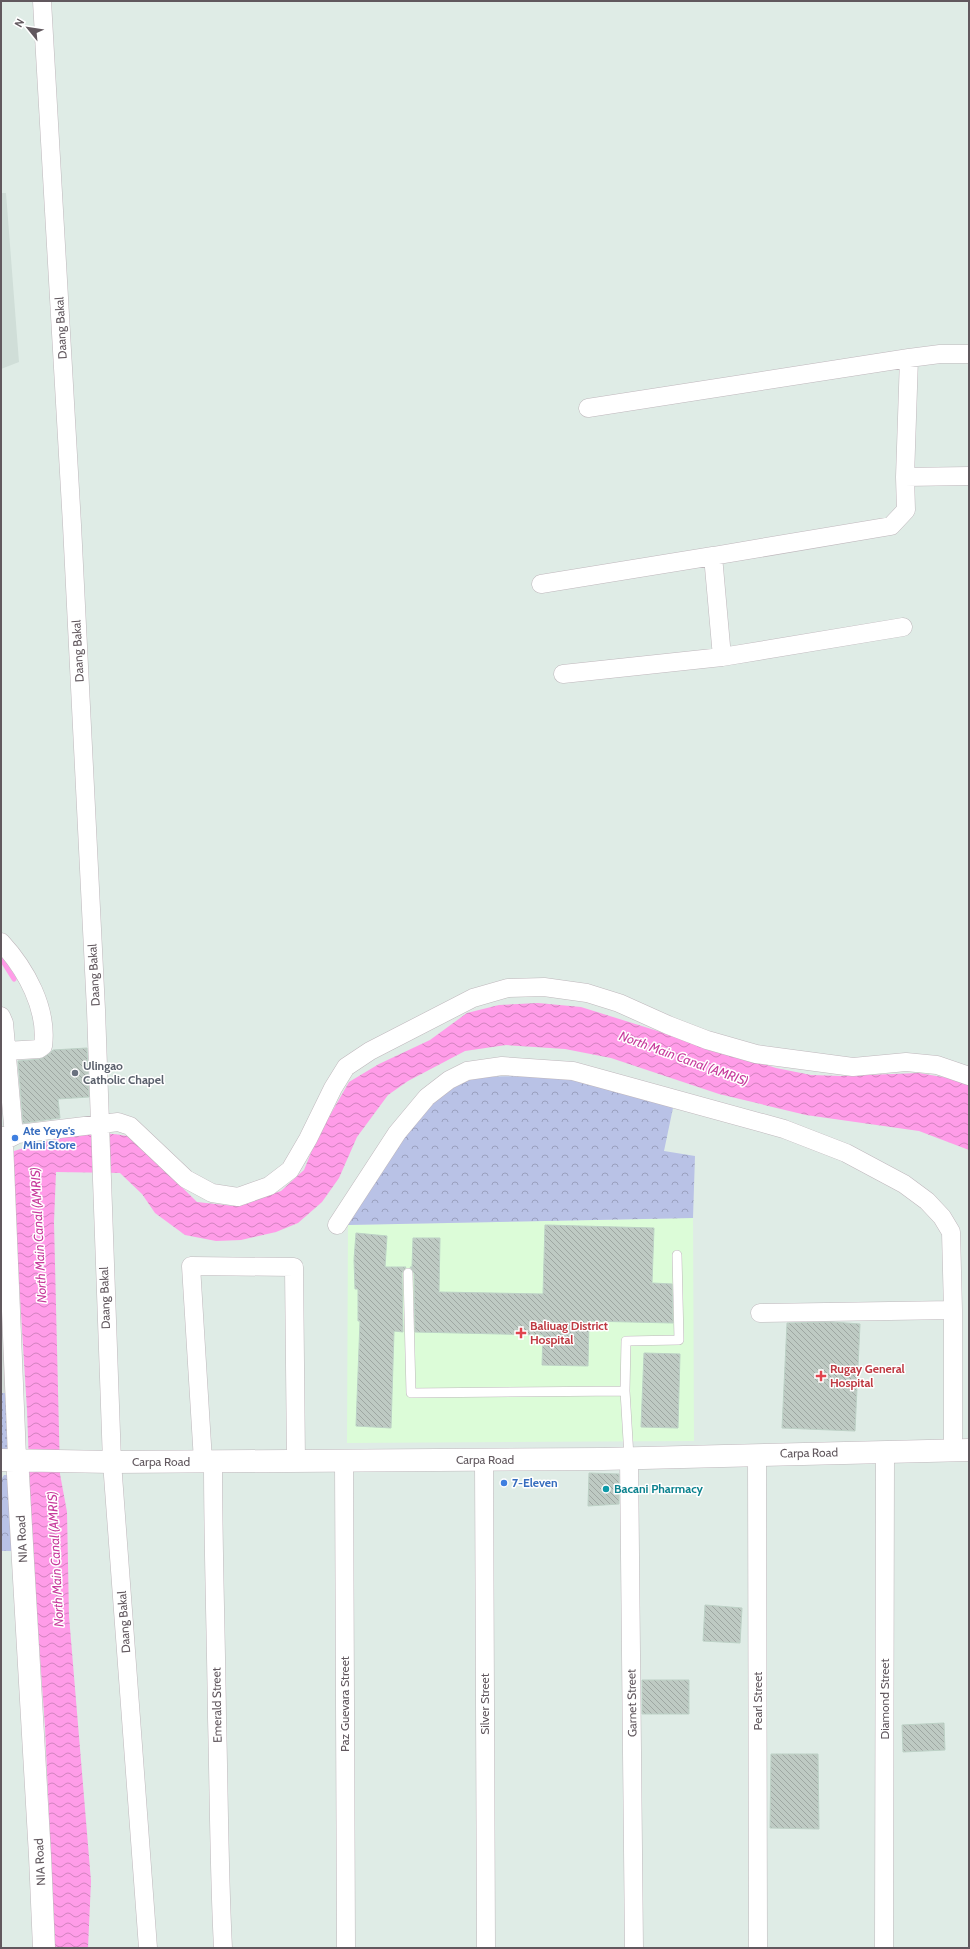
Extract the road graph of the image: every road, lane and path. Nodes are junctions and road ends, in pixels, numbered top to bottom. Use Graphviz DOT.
graph roads {
  1 [pos="42,1"];
  2 [pos="969,354"];
  3 [pos="909,358"];
  4 [pos="588,408"];
  5 [pos="969,476"];
  6 [pos="905,477"];
  7 [pos="713,556"];
  8 [pos="541,584"];
  9 [pos="903,627"];
  10 [pos="722,657"];
  11 [pos="563,674"];
  12 [pos="1,942"];
  13 [pos="1,1016"];
  14 [pos="6,1051"];
  15 [pos="969,1076"];
  16 [pos="99,1130"];
  17 [pos="6,1143"];
  18 [pos="337,1225"];
  19 [pos="677,1255"];
  20 [pos="408,1273"];
  21 [pos="953,1310"];
  22 [pos="760,1313"];
  23 [pos="625,1391"];
  24 [pos="961,1450"];
  25 [pos="885,1451"];
  26 [pos="757,1454"];
  27 [pos="629,1457"];
  28 [pos="16,1459"];
  29 [pos="344,1460"];
  30 [pos="484,1460"];
  31 [pos="208,1461"];
  32 [pos="296,1461"];
  33 [pos="112,1462"];
  34 [pos="44,1948"];
  35 [pos="148,1948"];
  36 [pos="222,1948"];
  37 [pos="346,1948"];
  38 [pos="486,1948"];
  39 [pos="634,1948"];
  40 [pos="758,1948"];
  41 [pos="884,1948"];
  1 -- 16 [label="street, Daang Bakal"];
  2 -- 3 [label="street"];
  3 -- 4 [label="street"];
  3 -- 6 [label="street"];
  5 -- 6 [label="street"];
  6 -- 7 [label="street"];
  7 -- 8 [label="street"];
  7 -- 10 [label="street"];
  9 -- 10 [label="street"];
  10 -- 11 [label="street"];
  12 -- 14 [label="street"];
  13 -- 14 [label="street, NIA Road"];
  14 -- 17 [label="street, NIA Road"];
  15 -- 16 [label="street"];
  16 -- 17 [label="street"];
  16 -- 33 [label="street, Daang Bakal"];
  17 -- 28 [label="street, NIA Road"];
  18 -- 21 [label="street"];
  19 -- 23 [label="lane"];
  20 -- 23 [label="lane"];
  21 -- 22 [label="street"];
  21 -- 24 [label="street"];
  23 -- 27 [label="lane"];
  24 -- 25 [label="street, Carpa Road"];
  25 -- 26 [label="street, Carpa Road"];
  25 -- 41 [label="street, Diamond Street"];
  26 -- 27 [label="street, Carpa Road"];
  26 -- 40 [label="street, Pearl Street"];
  27 -- 30 [label="street, Carpa Road"];
  27 -- 39 [label="street, Garnet Street"];
  28 -- 33 [label="street, Carpa Road"];
  28 -- 34 [label="street, NIA Road"];
  29 -- 30 [label="street, Carpa Road"];
  29 -- 32 [label="street, Carpa Road"];
  29 -- 37 [label="street, Paz Guevara Street"];
  30 -- 38 [label="street, Silver Street"];
  31 -- 32 [label="street, Carpa Road"];
  31 -- 32 [label="street, Emerald Street"];
  31 -- 33 [label="street, Carpa Road"];
  31 -- 36 [label="street, Emerald Street"];
  33 -- 35 [label="street, Daang Bakal"];
}
